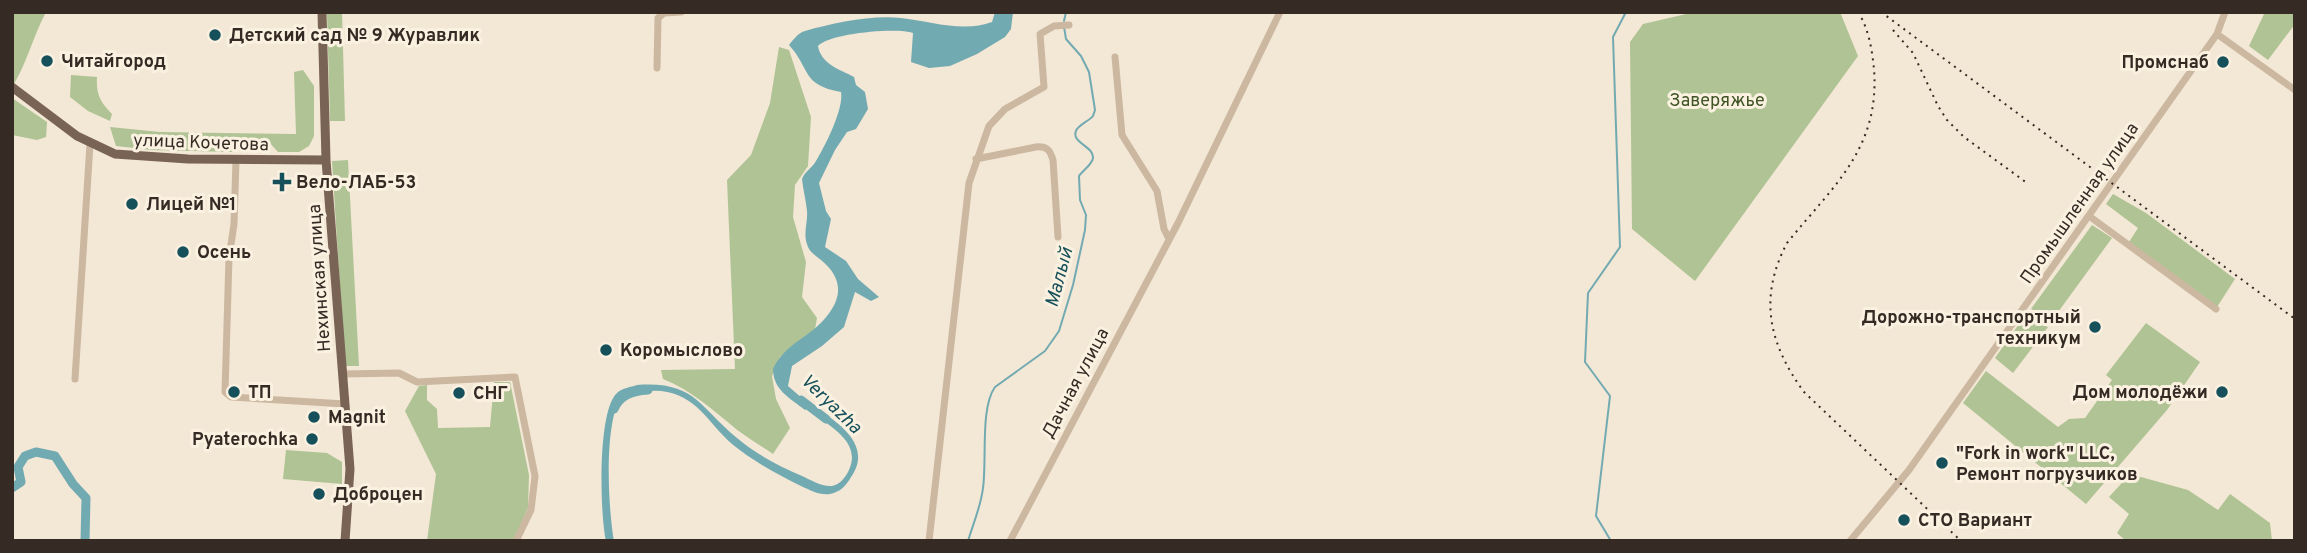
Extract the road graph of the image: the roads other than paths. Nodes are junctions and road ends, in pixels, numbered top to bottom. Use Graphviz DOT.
graph roads {
  1 [pos="321,12"];
  2 [pos="681,12"];
  3 [pos="1280,12"];
  4 [pos="2225,12"];
  5 [pos="1069,25"];
  6 [pos="2217,34"];
  7 [pos="1115,57"];
  8 [pos="657,68"];
  9 [pos="12,87"];
  10 [pos="2295,90"];
  11 [pos="90,144"];
  12 [pos="976,159"];
  13 [pos="236,160"];
  14 [pos="326,160"];
  15 [pos="2089,216"];
  16 [pos="1058,237"];
  17 [pos="1169,239"];
  18 [pos="2216,309"];
  19 [pos="342,374"];
  20 [pos="75,379"];
  21 [pos="345,404"];
  22 [pos="345,541"];
  23 [pos="516,541"];
  24 [pos="929,541"];
  25 [pos="1010,541"];
  26 [pos="1850,541"];
  1 -- 14 [label="main road, Нехинская улица"];
  2 -- 8 [label="street"];
  3 -- 17 [label="street, Дачная улица"];
  4 -- 6 [label="street, Промышленная улица"];
  5 -- 12 [label="street"];
  6 -- 10 [label="street"];
  6 -- 15 [label="street, Промышленная улица"];
  7 -- 17 [label="street"];
  9 -- 11 [label="main road, улица Кочетова"];
  11 -- 13 [label="main road, улица Кочетова"];
  11 -- 20 [label="street"];
  12 -- 16 [label="street"];
  12 -- 24 [label="street"];
  13 -- 14 [label="main road, улица Кочетова"];
  13 -- 21 [label="street"];
  14 -- 19 [label="main road, Нехинская улица"];
  15 -- 18 [label="street"];
  15 -- 26 [label="street, Промышленная улица"];
  17 -- 25 [label="street, Дачная улица"];
  19 -- 21 [label="main road, Нехинская улица"];
  19 -- 23 [label="street"];
  21 -- 22 [label="main road, Нехинская улица"];
}
